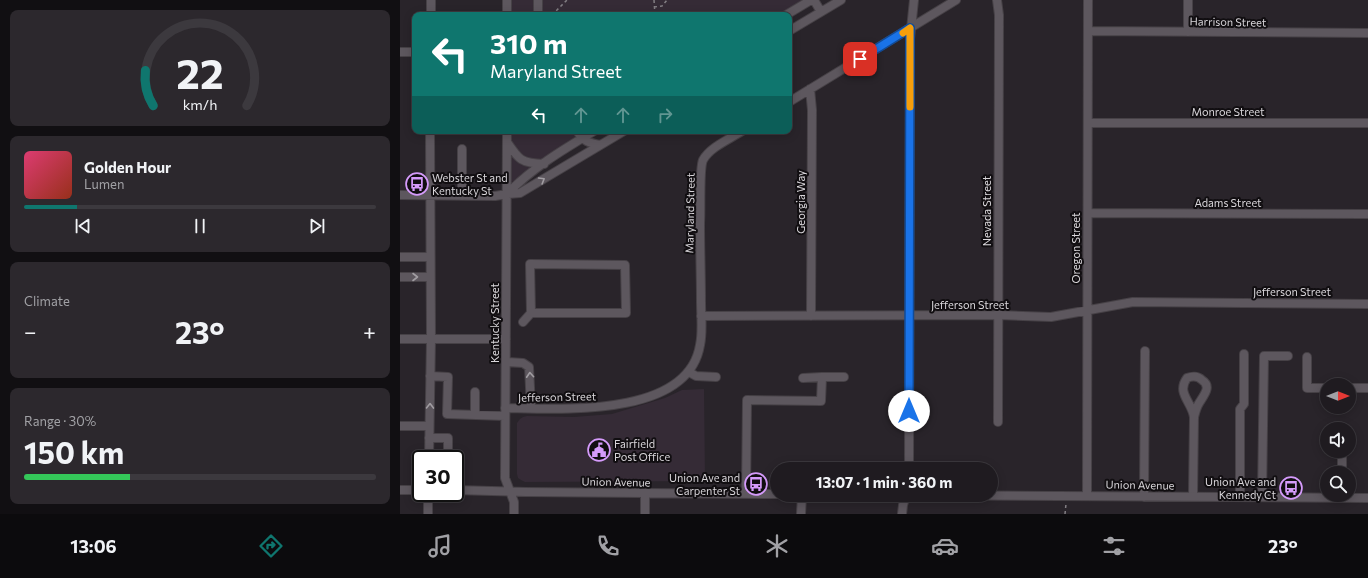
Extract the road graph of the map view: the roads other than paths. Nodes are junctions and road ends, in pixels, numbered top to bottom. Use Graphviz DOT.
graph roads {
  1 [pos="431,0"];
  2 [pos="507,0"];
  3 [pos="538,0"];
  4 [pos="811,0"];
  5 [pos="814,0"];
  6 [pos="841,0"];
  7 [pos="914,0"];
  8 [pos="956,0"];
  9 [pos="997,0"];
  10 [pos="1088,0"];
  11 [pos="1188,0"];
  12 [pos="431,12"];
  13 [pos="507,12"];
  14 [pos="538,12"];
  15 [pos="791,12"];
  16 [pos="821,12"];
  17 [pos="910,28"];
  18 [pos="792,29"];
  19 [pos="1088,31"];
  20 [pos="1188,32"];
  21 [pos="1368,33"];
  22 [pos="400,52"];
  23 [pos="412,52"];
  24 [pos="810,89"];
  25 [pos="792,100"];
  26 [pos="1088,123"];
  27 [pos="1368,123"];
  28 [pos="430,134"];
  29 [pos="507,134"];
  30 [pos="578,134"];
  31 [pos="589,134"];
  32 [pos="619,134"];
  33 [pos="737,134"];
  34 [pos="581,139"];
  35 [pos="507,141"];
  36 [pos="600,145"];
  37 [pos="462,149"];
  38 [pos="544,164"];
  39 [pos="507,194"];
  40 [pos="400,196"];
  41 [pos="429,196"];
  42 [pos="462,196"];
  43 [pos="1088,214"];
  44 [pos="1368,214"];
  45 [pos="430,257"];
  46 [pos="400,258"];
  47 [pos="400,277"];
  48 [pos="430,277"];
  49 [pos="1368,304"];
  50 [pos="1087,310"];
  51 [pos="531,313"];
  52 [pos="909,315"];
  53 [pos="998,315"];
  54 [pos="701,316"];
  55 [pos="811,316"];
  56 [pos="524,322"];
  57 [pos="400,339"];
  58 [pos="430,339"];
  59 [pos="506,339"];
  60 [pos="1145,351"];
  61 [pos="1244,354"];
  62 [pos="1288,356"];
  63 [pos="1307,357"];
  64 [pos="506,362"];
  65 [pos="689,372"];
  66 [pos="430,376"];
  67 [pos="716,377"];
  68 [pos="822,377"];
  69 [pos="844,377"];
  70 [pos="802,378"];
  71 [pos="1320,388"];
  72 [pos="1356,388"];
  73 [pos="1368,388"];
  74 [pos="476,392"];
  75 [pos="531,408"];
  76 [pos="505,412"];
  77 [pos="475,415"];
  78 [pos="1194,417"];
  79 [pos="998,422"];
  80 [pos="400,426"];
  81 [pos="429,426"];
  82 [pos="429,438"];
  83 [pos="429,450"];
  84 [pos="448,450"];
  85 [pos="909,462"];
  86 [pos="400,490"];
  87 [pos="412,490"];
  88 [pos="464,490"];
  89 [pos="510,492"];
  90 [pos="645,493"];
  91 [pos="746,494"];
  92 [pos="770,494"];
  93 [pos="998,495"];
  94 [pos="1086,496"];
  95 [pos="1144,496"];
  96 [pos="1320,496"];
  97 [pos="1193,497"];
  98 [pos="1240,497"];
  99 [pos="1262,497"];
  100 [pos="1356,497"];
  101 [pos="1368,498"];
  102 [pos="428,502"];
  103 [pos="802,502"];
  104 [pos="904,502"];
  105 [pos="428,514"];
  106 [pos="514,514"];
  107 [pos="645,514"];
  108 [pos="801,514"];
  109 [pos="902,514"];
  1 -- 12 [label="street"];
  2 -- 13 [label="street"];
  3 -- 14 [label="street"];
  4 -- 15 [label="street"];
  5 -- 16 [label="street"];
  6 -- 16 [label="street"];
  7 -- 17 [label="street"];
  8 -- 17 [label="street"];
  9 -- 53 [label="street, Nevada Street"];
  10 -- 19 [label="street, Oregon Street"];
  11 -- 20 [label="street"];
  16 -- 18 [label="street"];
  17 -- 24 [label="street"];
  17 -- 52 [label="street"];
  19 -- 20 [label="street, Harrison Street"];
  19 -- 26 [label="street, Oregon Street"];
  20 -- 21 [label="street, Harrison Street"];
  22 -- 23 [label="street"];
  24 -- 25 [label="street"];
  24 -- 55 [label="street, Georgia Way"];
  26 -- 27 [label="street, Monroe Street"];
  26 -- 43 [label="street, Oregon Street"];
  28 -- 41 [label="street"];
  29 -- 35 [label="street, Kentucky Street"];
  30 -- 34 [label="street"];
  31 -- 34 [label="street"];
  32 -- 36 [label="street"];
  33 -- 54 [label="street, Maryland Street"];
  34 -- 36 [label="street"];
  34 -- 38 [label="street"];
  35 -- 38 [label="street"];
  35 -- 39 [label="street, Kentucky Street"];
  39 -- 36 [label="street, one-way"];
  37 -- 42 [label="street"];
  38 -- 39 [label="street"];
  39 -- 42 [label="street"];
  39 -- 59 [label="street, Kentucky Street"];
  40 -- 41 [label="street"];
  41 -- 42 [label="street"];
  41 -- 45 [label="street"];
  43 -- 44 [label="street, Adams Street"];
  43 -- 50 [label="street, Oregon Street"];
  45 -- 46 [label="street"];
  45 -- 48 [label="street"];
  47 -- 48 [label="street, one-way"];
  48 -- 58 [label="street"];
  49 -- 50 [label="street, Jefferson Street"];
  50 -- 53 [label="street, Jefferson Street"];
  50 -- 94 [label="street, Oregon Street"];
  51 -- 51 [label="street"];
  51 -- 56 [label="street"];
  52 -- 53 [label="street, Jefferson Street"];
  52 -- 55 [label="street, Jefferson Street"];
  52 -- 85 [label="street"];
  53 -- 79 [label="street, Nevada Street"];
  54 -- 55 [label="street, Jefferson Street"];
  54 -- 65 [label="street, Jefferson Street"];
  57 -- 58 [label="street"];
  58 -- 59 [label="street"];
  58 -- 66 [label="street"];
  59 -- 64 [label="street, Kentucky Street"];
  60 -- 95 [label="street"];
  61 -- 98 [label="street"];
  62 -- 99 [label="street"];
  63 -- 71 [label="street"];
  75 -- 64 [label="street, one-way"];
  64 -- 76 [label="street, Kentucky Street"];
  65 -- 67 [label="street"];
  65 -- 75 [label="street, Jefferson Street"];
  66 -- 77 [label="street, Jefferson Street"];
  81 -- 66 [label="street, one-way"];
  68 -- 69 [label="street"];
  68 -- 70 [label="street"];
  68 -- 91 [label="street"];
  72 -- 73 [label="street"];
  74 -- 77 [label="street"];
  75 -- 76 [label="street, Jefferson Street"];
  76 -- 77 [label="street, Jefferson Street"];
  76 -- 89 [label="street, Kentucky Street"];
  78 -- 78 [label="street"];
  78 -- 97 [label="street"];
  80 -- 81 [label="street"];
  81 -- 82 [label="street"];
  82 -- 83 [label="street"];
  82 -- 84 [label="street"];
  86 -- 87 [label="street"];
  88 -- 89 [label="street, Union Avenue"];
  89 -- 90 [label="street, Union Avenue"];
  89 -- 106 [label="street, Kentucky Street"];
  90 -- 91 [label="street, Union Avenue"];
  90 -- 107 [label="street"];
  91 -- 92 [label="street, Union Avenue"];
  93 -- 94 [label="street, Union Avenue"];
  94 -- 95 [label="street, Union Avenue"];
  95 -- 97 [label="street, Union Avenue"];
  96 -- 99 [label="street, Union Avenue"];
  97 -- 98 [label="street, Union Avenue"];
  98 -- 99 [label="street, Union Avenue"];
  100 -- 101 [label="street, Union Avenue"];
  102 -- 105 [label="street"];
  103 -- 108 [label="street"];
  104 -- 109 [label="street"];
}
